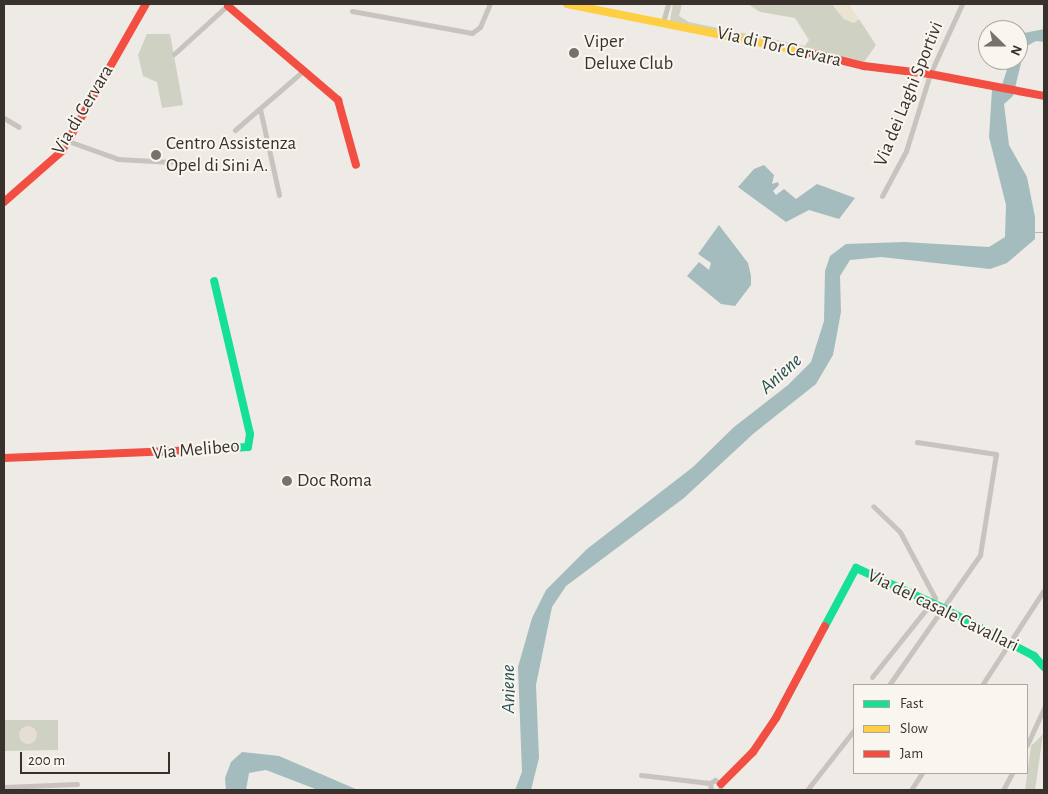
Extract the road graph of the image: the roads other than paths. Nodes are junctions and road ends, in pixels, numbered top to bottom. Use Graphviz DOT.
graph roads {
  1 [pos="146,4"];
  2 [pos="490,4"];
  3 [pos="567,4"];
  4 [pos="668,4"];
  5 [pos="962,4"];
  6 [pos="229,5"];
  7 [pos="352,11"];
  8 [pos="663,22"];
  9 [pos="174,54"];
  10 [pos="305,69"];
  11 [pos="930,74"];
  12 [pos="1044,96"];
  13 [pos="260,109"];
  14 [pos="4,118"];
  15 [pos="19,128"];
  16 [pos="235,130"];
  17 [pos="68,141"];
  18 [pos="171,162"];
  19 [pos="356,165"];
  20 [pos="279,195"];
  21 [pos="882,196"];
  22 [pos="4,202"];
  23 [pos="214,281"];
  24 [pos="917,442"];
  25 [pos="4,458"];
  26 [pos="873,506"];
  27 [pos="1044,590"];
  28 [pos="933,604"];
  29 [pos="945,609"];
  30 [pos="1010,643"];
  31 [pos="1044,667"];
  32 [pos="872,676"];
  33 [pos="890,684"];
  34 [pos="983,684"];
  35 [pos="1044,708"];
  36 [pos="853,731"];
  37 [pos="1028,743"];
  38 [pos="921,774"];
  39 [pos="1011,774"];
  40 [pos="641,775"];
  41 [pos="710,783"];
  42 [pos="77,784"];
  43 [pos="4,787"];
  44 [pos="720,787"];
  45 [pos="711,790"];
  46 [pos="807,790"];
  47 [pos="911,790"];
  48 [pos="1003,790"];
  1 -- 17 [label="street, Via di Cervara"];
  2 -- 7 [label="street"];
  3 -- 8 [label="street, Via di Tor Cervara"];
  4 -- 8 [label="street"];
  5 -- 11 [label="street, Via dei Laghi Sportivi"];
  6 -- 9 [label="street"];
  6 -- 10 [label="street"];
  8 -- 11 [label="street, Via di Tor Cervara"];
  10 -- 13 [label="street"];
  10 -- 19 [label="street"];
  11 -- 12 [label="street, Via di Tor Cervara"];
  11 -- 21 [label="street, Via dei Laghi Sportivi"];
  13 -- 16 [label="street"];
  13 -- 20 [label="street"];
  14 -- 15 [label="street"];
  17 -- 18 [label="street"];
  17 -- 22 [label="street, Via di Cervara"];
  23 -- 25 [label="street, Via Melibeo"];
  24 -- 29 [label="street"];
  26 -- 28 [label="street"];
  27 -- 30 [label="street, Via del casale Cavallari"];
  28 -- 29 [label="street, Via del casale Cavallari"];
  28 -- 32 [label="street"];
  28 -- 44 [label="street, Via del casale Cavallari"];
  29 -- 30 [label="street, Via del casale Cavallari"];
  29 -- 33 [label="street"];
  30 -- 31 [label="street, Via del casale Cavallari"];
  30 -- 34 [label="street, Via del casale Cavallari"];
  35 -- 37 [label="street"];
  36 -- 46 [label="street"];
  38 -- 47 [label="street"];
  39 -- 48 [label="street"];
  40 -- 41 [label="street"];
  41 -- 44 [label="street"];
  41 -- 45 [label="street"];
  42 -- 43 [label="street"];
}
